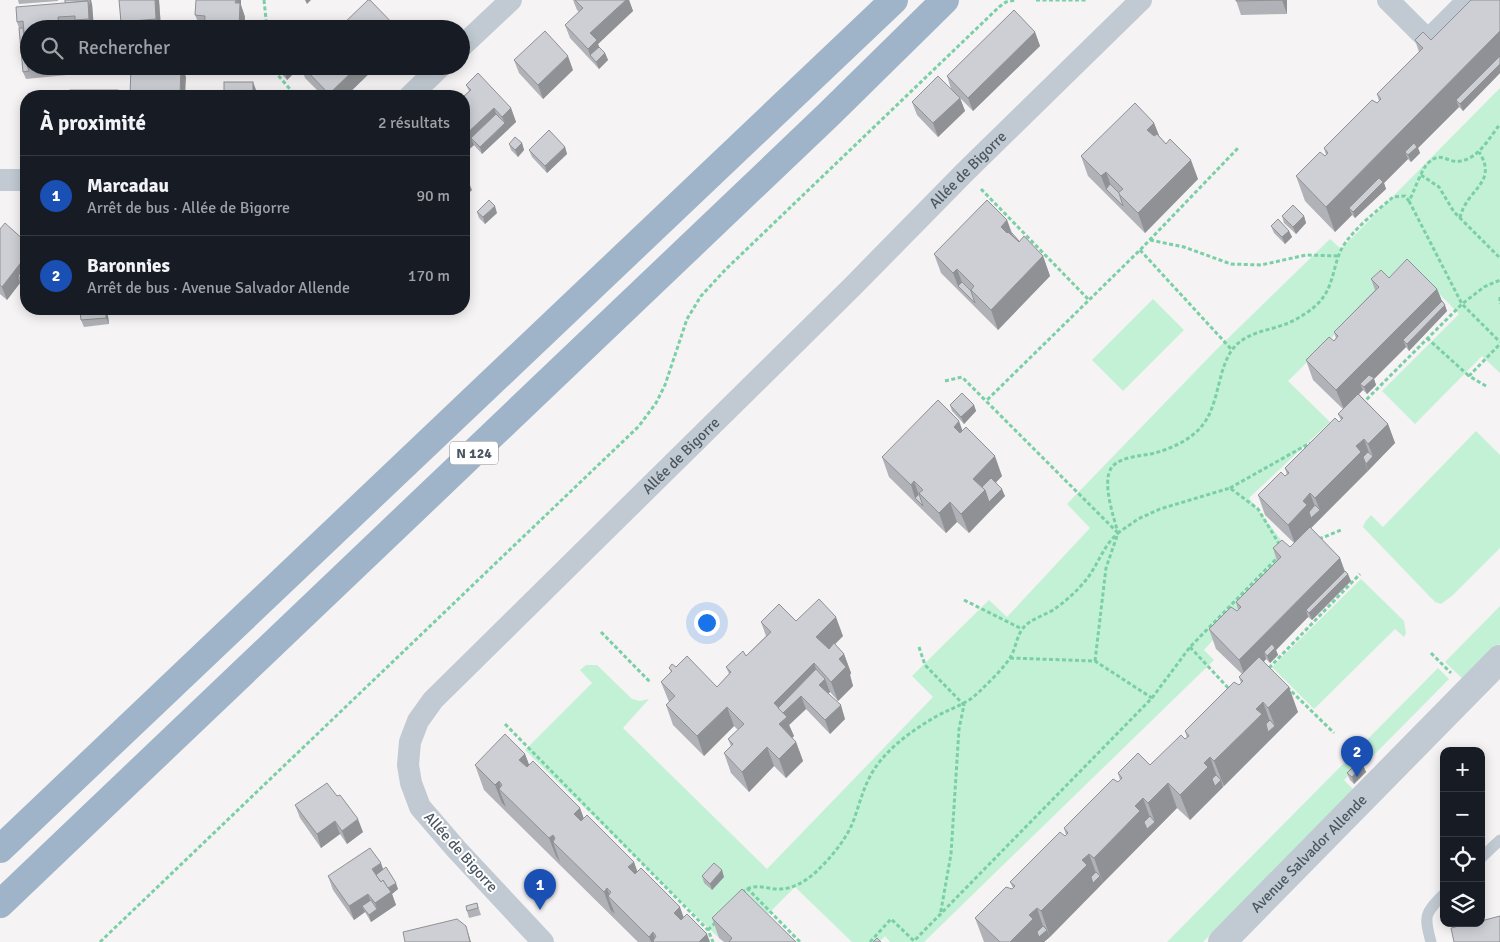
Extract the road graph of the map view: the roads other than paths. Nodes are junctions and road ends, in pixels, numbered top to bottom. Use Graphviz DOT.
graph roads {
  1 [pos="511,0"];
  2 [pos="894,0"];
  3 [pos="946,0"];
  4 [pos="1141,0"];
  5 [pos="1388,0"];
  6 [pos="1468,0"];
  7 [pos="470,39"];
  8 [pos="432,75"];
  9 [pos="416,90"];
  10 [pos="0,180"];
  11 [pos="20,180"];
  12 [pos="1500,659"];
  13 [pos="1500,840"];
  14 [pos="0,849"];
  15 [pos="1485,854"];
  16 [pos="1440,898"];
  17 [pos="0,904"];
  18 [pos="543,942"];
  19 [pos="1222,942"];
  20 [pos="1431,942"];
  1 -- 7 [label="street"];
  2 -- 14 [label="highway, N 124"];
  3 -- 17 [label="highway, N 124"];
  4 -- 18 [label="street, Allée de Bigorre"];
  5 -- 6 [label="street"];
  8 -- 9 [label="street"];
  10 -- 11 [label="street"];
  12 -- 19 [label="street, Avenue Salvador Allende"];
  13 -- 15 [label="lane"];
  16 -- 20 [label="lane"];
}
